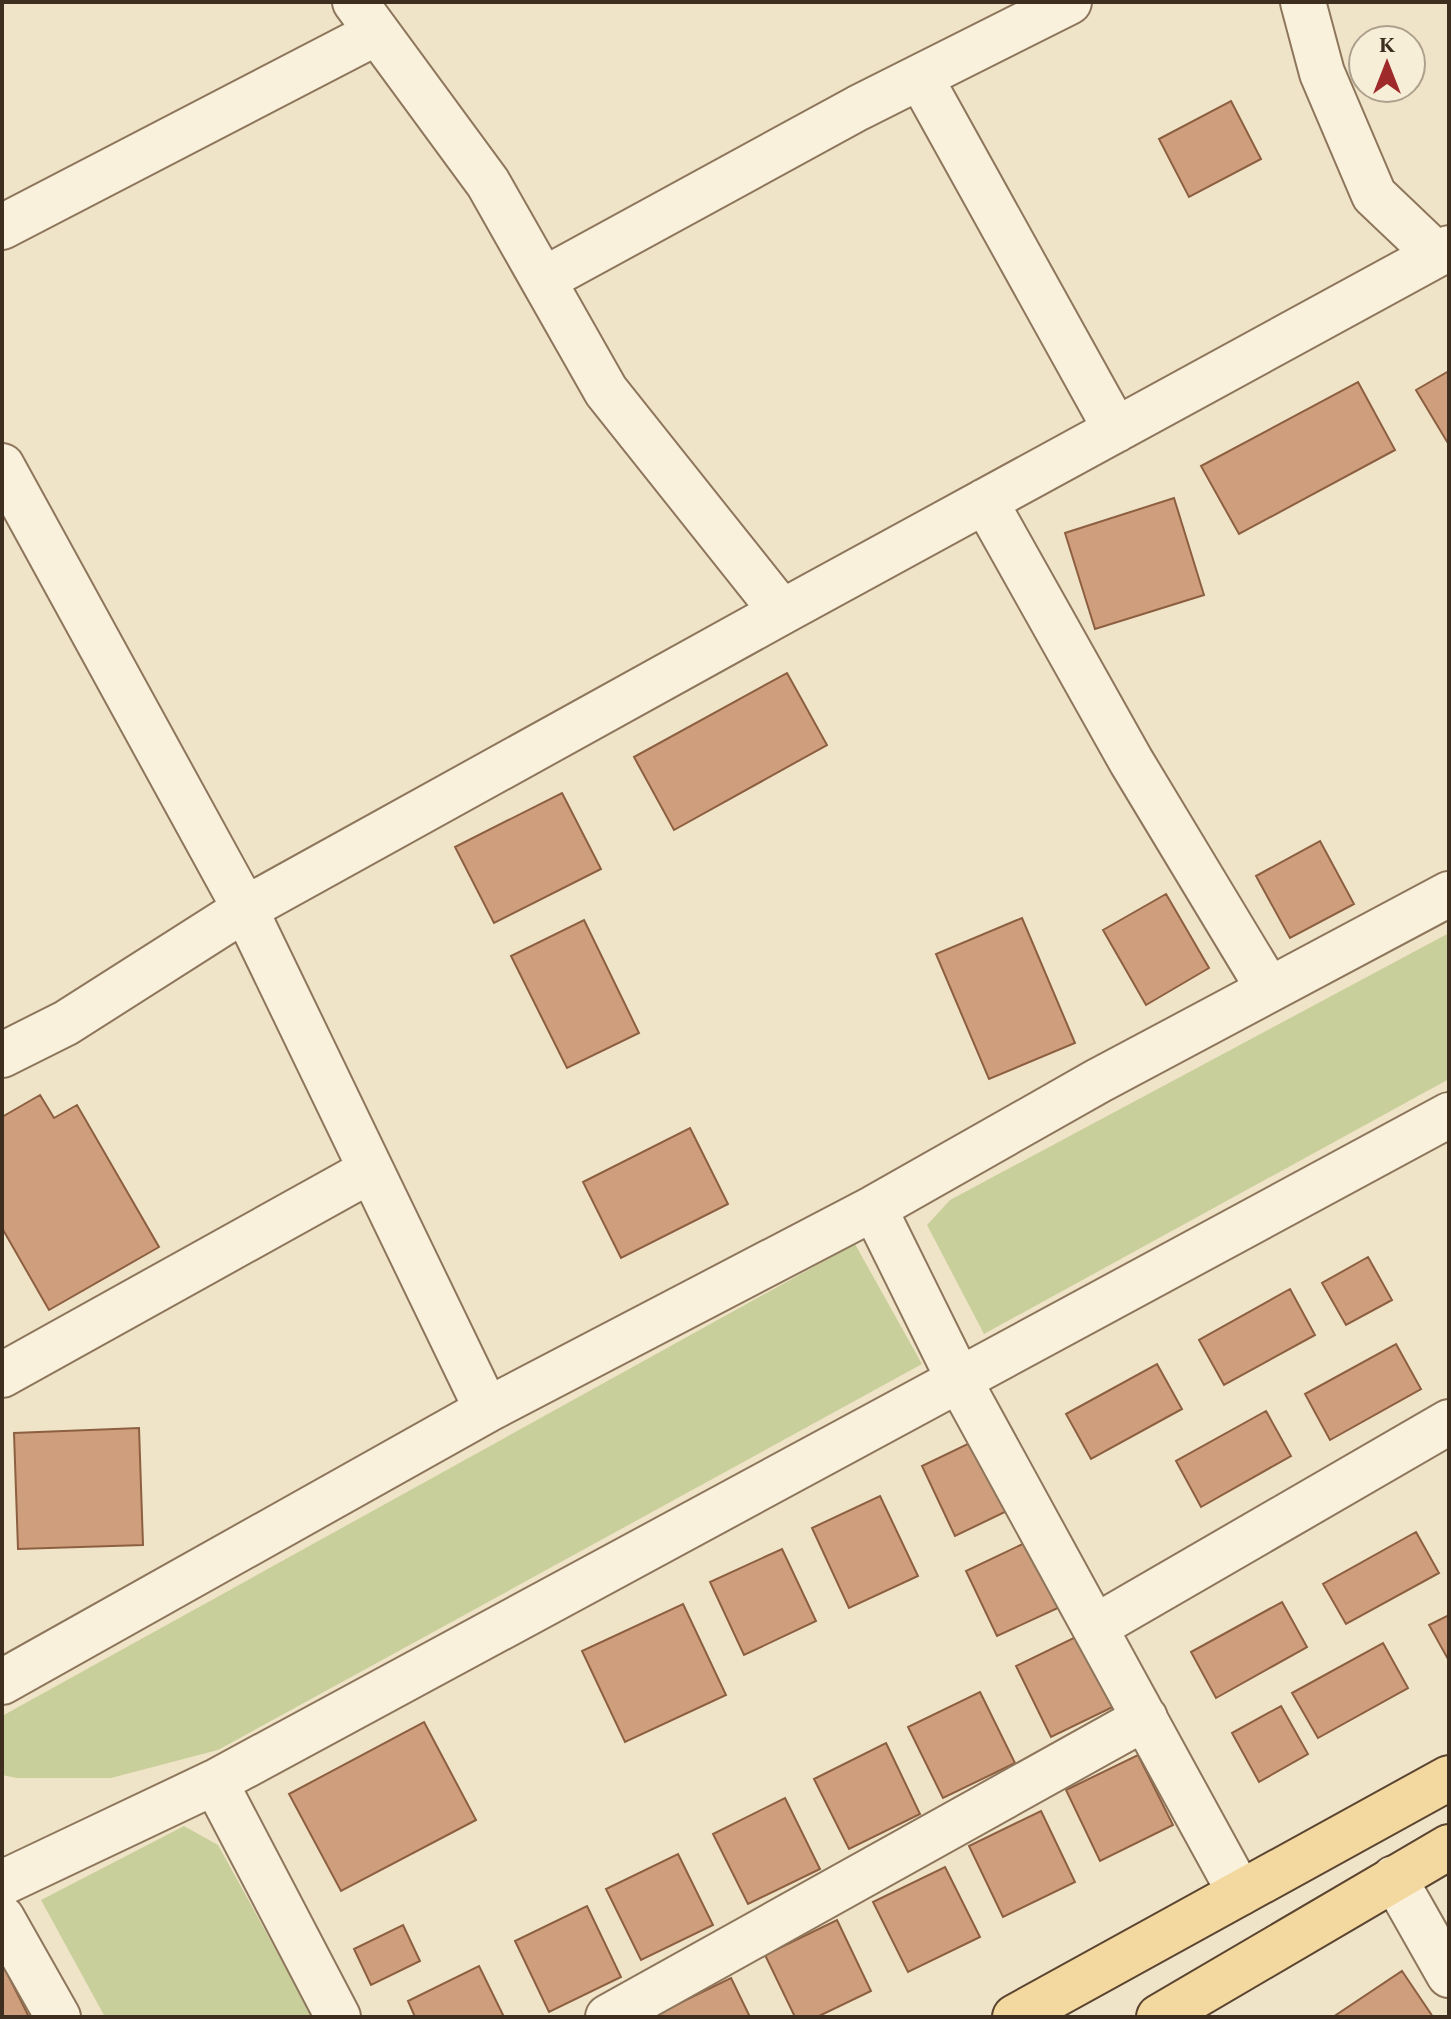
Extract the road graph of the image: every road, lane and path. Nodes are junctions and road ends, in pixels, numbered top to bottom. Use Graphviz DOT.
graph roads {
  1 [pos="1069,2"];
  2 [pos="1303,2"];
  3 [pos="366,17"];
  4 [pos="920,77"];
  5 [pos="2,227"];
  6 [pos="1443,251"];
  7 [pos="543,280"];
  8 [pos="1116,430"];
  9 [pos="2,468"];
  10 [pos="985,501"];
  11 [pos="782,612"];
  12 [pos="1449,894"];
  13 [pos="245,909"];
  14 [pos="1268,988"];
  15 [pos="2,1055"];
  16 [pos="1449,1115"];
  17 [pos="371,1170"];
  18 [pos="874,1208"];
  19 [pos="2,1375"];
  20 [pos="958,1378"];
  21 [pos="487,1410"];
  22 [pos="1449,1422"];
  23 [pos="1095,1627"];
  24 [pos="2,1682"];
  25 [pos="1145,1718"];
  26 [pos="1449,1778"];
  27 [pos="215,1782"];
  28 [pos="1449,1847"];
  29 [pos="1394,1878"];
  30 [pos="2,1883"];
  31 [pos="1240,1893"];
  32 [pos="2,1918"];
  33 [pos="1436,1922"];
  34 [pos="1449,1975"];
  35 [pos="58,2017"];
  36 [pos="338,2017"];
  37 [pos="608,2017"];
  38 [pos="1015,2017"];
  39 [pos="1159,2017"];
  1 -- 4 [label="street"];
  2 -- 6 [label="street"];
  3 -- 5 [label="street"];
  3 -- 7 [label="street"];
  4 -- 7 [label="street"];
  4 -- 8 [label="street"];
  6 -- 8 [label="street"];
  7 -- 11 [label="street"];
  8 -- 10 [label="street"];
  9 -- 13 [label="street"];
  10 -- 11 [label="street"];
  10 -- 14 [label="street"];
  11 -- 13 [label="street"];
  12 -- 14 [label="street"];
  13 -- 15 [label="street"];
  13 -- 17 [label="street"];
  14 -- 18 [label="street"];
  16 -- 20 [label="street"];
  17 -- 19 [label="street"];
  17 -- 21 [label="street"];
  18 -- 20 [label="street"];
  18 -- 21 [label="street"];
  20 -- 23 [label="street"];
  20 -- 27 [label="street"];
  21 -- 24 [label="street"];
  22 -- 23 [label="street"];
  23 -- 25 [label="street"];
  25 -- 31 [label="street"];
  25 -- 37 [label="street"];
  26 -- 31 [label="main road"];
  27 -- 30 [label="street"];
  27 -- 36 [label="street"];
  28 -- 29 [label="main road"];
  29 -- 33 [label="street"];
  29 -- 39 [label="main road"];
  31 -- 38 [label="main road"];
  32 -- 35 [label="street"];
  33 -- 34 [label="street"];
}
